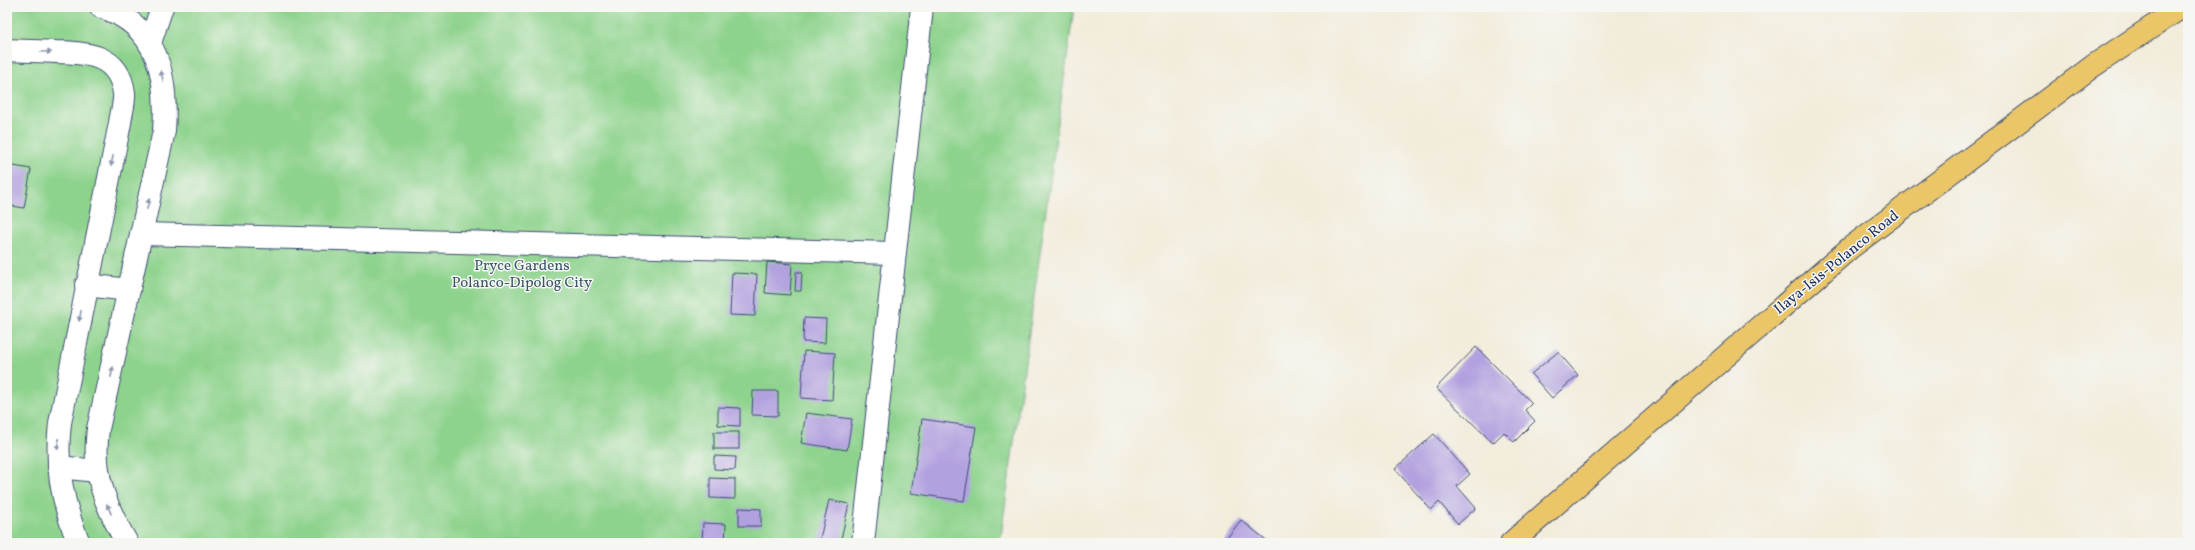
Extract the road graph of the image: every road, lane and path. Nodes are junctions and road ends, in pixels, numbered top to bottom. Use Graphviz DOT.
graph roads {
  1 [pos="101,7"];
  2 [pos="162,7"];
  3 [pos="922,7"];
  4 [pos="2182,7"];
  5 [pos="150,43"];
  6 [pos="7,50"];
  7 [pos="141,234"];
  8 [pos="894,253"];
  9 [pos="86,284"];
  10 [pos="130,290"];
  11 [pos="59,467"];
  12 [pos="97,471"];
  13 [pos="79,543"];
  14 [pos="127,543"];
  15 [pos="863,543"];
  16 [pos="1511,543"];
  1 -- 5 [label="lane"];
  2 -- 5 [label="lane"];
  3 -- 8 [label="lane"];
  4 -- 16 [label="main road, Ilaya-Isis-Polanco Road"];
  7 -- 5 [label="lane, one-way"];
  6 -- 9 [label="lane, one-way"];
  7 -- 8 [label="lane"];
  7 -- 10 [label="lane"];
  8 -- 15 [label="lane"];
  9 -- 10 [label="lane"];
  9 -- 11 [label="lane, one-way"];
  12 -- 10 [label="lane, one-way"];
  11 -- 12 [label="lane"];
  11 -- 13 [label="lane"];
  14 -- 12 [label="lane, one-way"];
}
